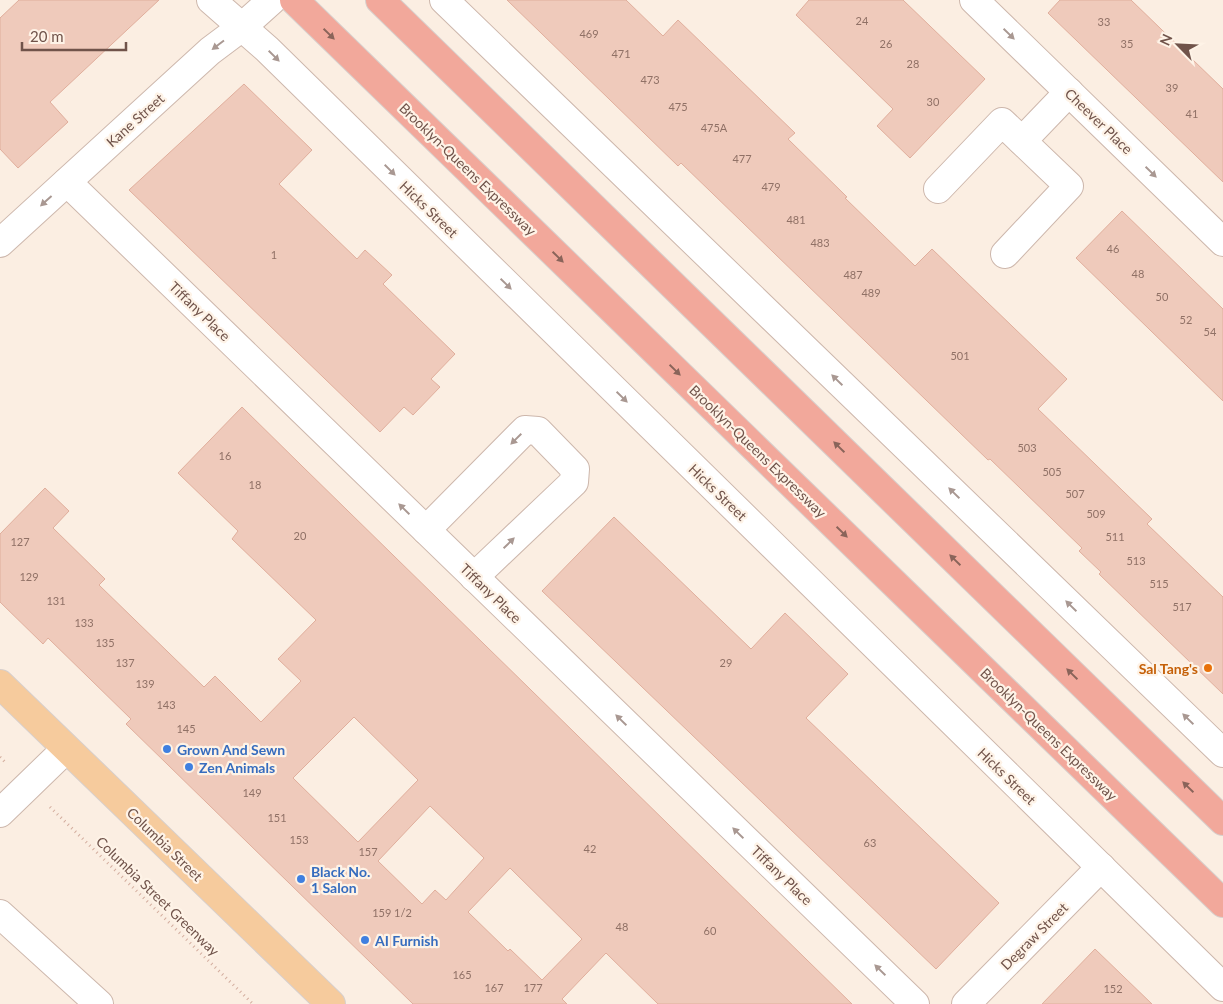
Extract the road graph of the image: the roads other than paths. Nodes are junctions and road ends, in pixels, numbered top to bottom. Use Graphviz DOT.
graph roads {
  1 [pos="211,0"];
  2 [pos="294,0"];
  3 [pos="380,0"];
  4 [pos="444,0"];
  5 [pos="974,0"];
  6 [pos="257,14"];
  7 [pos="1069,92"];
  8 [pos="1022,141"];
  9 [pos="67,182"];
  10 [pos="938,189"];
  11 [pos="1223,242"];
  12 [pos="0,243"];
  13 [pos="1005,254"];
  14 [pos="426,530"];
  15 [pos="474,577"];
  16 [pos="0,684"];
  17 [pos="1221,748"];
  18 [pos="66,749"];
  19 [pos="0,814"];
  20 [pos="1223,821"];
  21 [pos="1101,867"];
  22 [pos="1223,903"];
  23 [pos="0,914"];
  24 [pos="1223,987"];
  25 [pos="100,1004"];
  26 [pos="330,1004"];
  27 [pos="915,1004"];
  28 [pos="966,1004"];
  1 -- 6 [label="street, Hicks Street"];
  2 -- 22 [label="highway, Brooklyn-Queens Expressway, one-way"];
  20 -- 3 [label="highway, one-way"];
  17 -- 4 [label="street, one-way"];
  5 -- 7 [label="street, Cheever Place, one-way"];
  6 -- 9 [label="street, Kane Street, one-way"];
  6 -- 21 [label="street, Hicks Street, one-way"];
  7 -- 8 [label="street"];
  7 -- 11 [label="street, Cheever Place, one-way"];
  8 -- 10 [label="street"];
  8 -- 13 [label="street"];
  9 -- 12 [label="street, Kane Street, one-way"];
  14 -- 9 [label="street, Tiffany Place, one-way"];
  14 -- 15 [label="street, Tiffany Place"];
  15 -- 14 [label="street, one-way"];
  27 -- 15 [label="street, Tiffany Place, one-way"];
  16 -- 18 [label="main road, Columbia Street"];
  18 -- 19 [label="street"];
  18 -- 26 [label="main road, Columbia Street"];
  21 -- 24 [label="street, Hicks Street"];
  21 -- 28 [label="street, Degraw Street"];
  23 -- 25 [label="street"];
}
